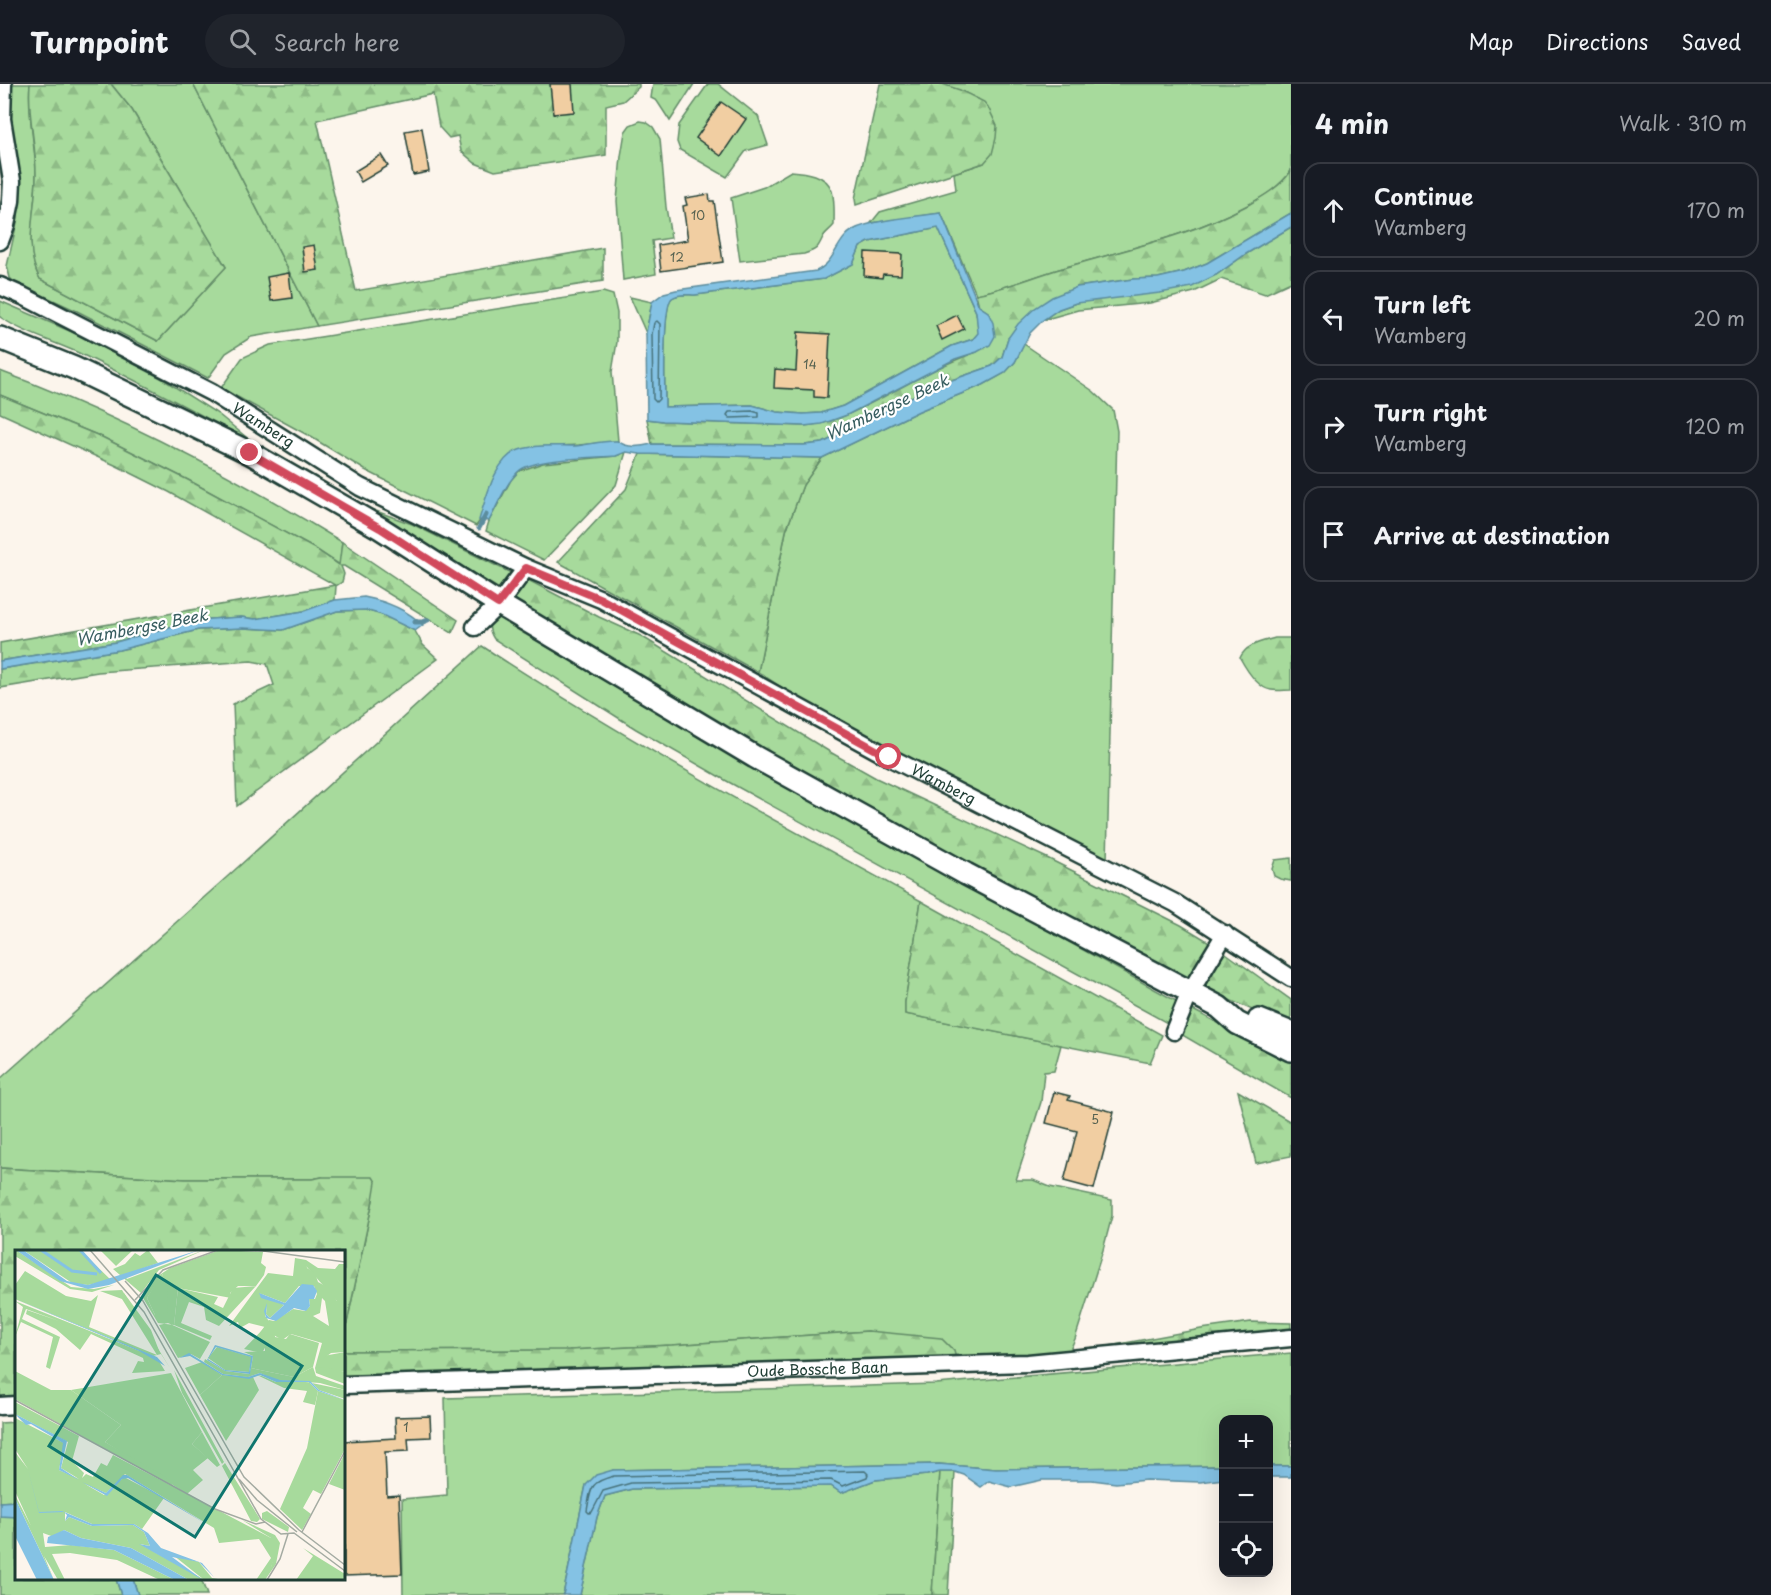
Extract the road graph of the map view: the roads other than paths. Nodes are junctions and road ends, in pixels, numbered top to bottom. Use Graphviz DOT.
graph roads {
  1 [pos="3,84"];
  2 [pos="0,241"];
  3 [pos="0,286"];
  4 [pos="0,338"];
  5 [pos="526,568"];
  6 [pos="498,604"];
  7 [pos="475,627"];
  8 [pos="1225,934"];
  9 [pos="1291,978"];
  10 [pos="1190,992"];
  11 [pos="1219,1007"];
  12 [pos="1174,1031"];
  13 [pos="1291,1033"];
  14 [pos="1291,1050"];
  15 [pos="1291,1338"];
  16 [pos="345,1385"];
  17 [pos="15,1405"];
  18 [pos="0,1406"];
  1 -- 2 [label="street"];
  3 -- 5 [label="street, Wamberg"];
  4 -- 6 [label="main road, Wamberg"];
  5 -- 6 [label="street"];
  5 -- 8 [label="street, Wamberg"];
  6 -- 7 [label="street"];
  6 -- 10 [label="main road, Wamberg"];
  8 -- 9 [label="street, Wamberg"];
  8 -- 10 [label="street"];
  10 -- 11 [label="main road, Wamberg"];
  10 -- 12 [label="street"];
  11 -- 13 [label="main road, Wamberg"];
  11 -- 14 [label="main road, Wamberg"];
  15 -- 16 [label="street, Oude Bossche Baan"];
  17 -- 18 [label="street"];
}
